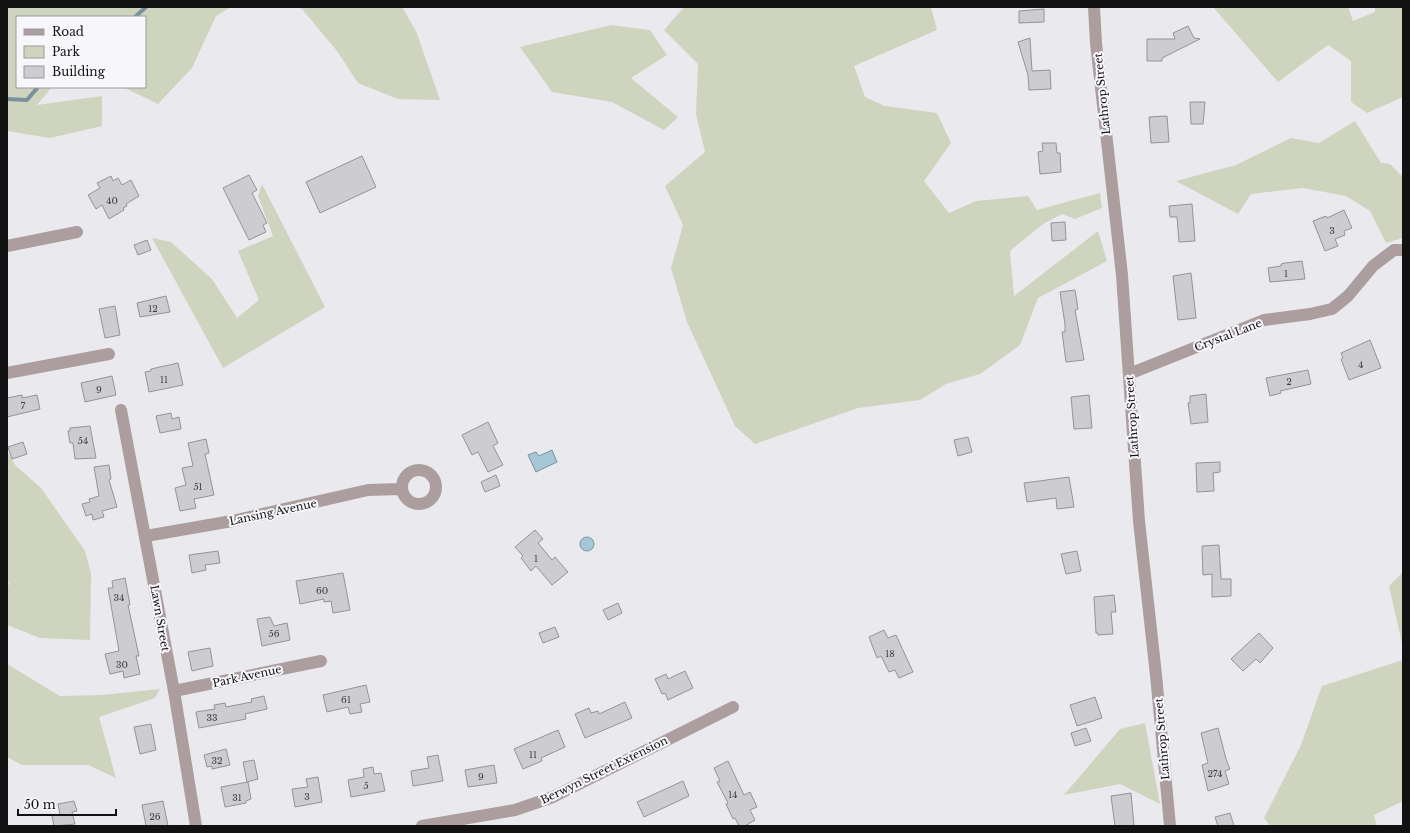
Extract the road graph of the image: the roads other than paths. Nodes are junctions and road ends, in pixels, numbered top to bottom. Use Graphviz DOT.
graph roads {
  1 [pos="1094,7"];
  2 [pos="77,232"];
  3 [pos="7,246"];
  4 [pos="1403,250"];
  5 [pos="109,354"];
  6 [pos="7,373"];
  7 [pos="1129,374"];
  8 [pos="121,410"];
  9 [pos="401,489"];
  10 [pos="146,536"];
  11 [pos="321,661"];
  12 [pos="174,691"];
  13 [pos="733,707"];
  14 [pos="447,824"];
  15 [pos="196,826"];
  16 [pos="422,826"];
  17 [pos="1170,826"];
  1 -- 7 [label="street, Lathrop Street"];
  2 -- 3 [label="street"];
  4 -- 7 [label="street, Crystal Lane"];
  5 -- 6 [label="street"];
  7 -- 17 [label="street, Lathrop Street"];
  8 -- 10 [label="street, Lawn Street"];
  9 -- 10 [label="street, Lansing Avenue"];
  10 -- 12 [label="street, Lawn Street"];
  11 -- 12 [label="street, Park Avenue"];
  12 -- 15 [label="street, Lawn Street"];
  13 -- 14 [label="street, Berwyn Street Extension"];
  14 -- 16 [label="street, Berwyn Street Extension"];
}
